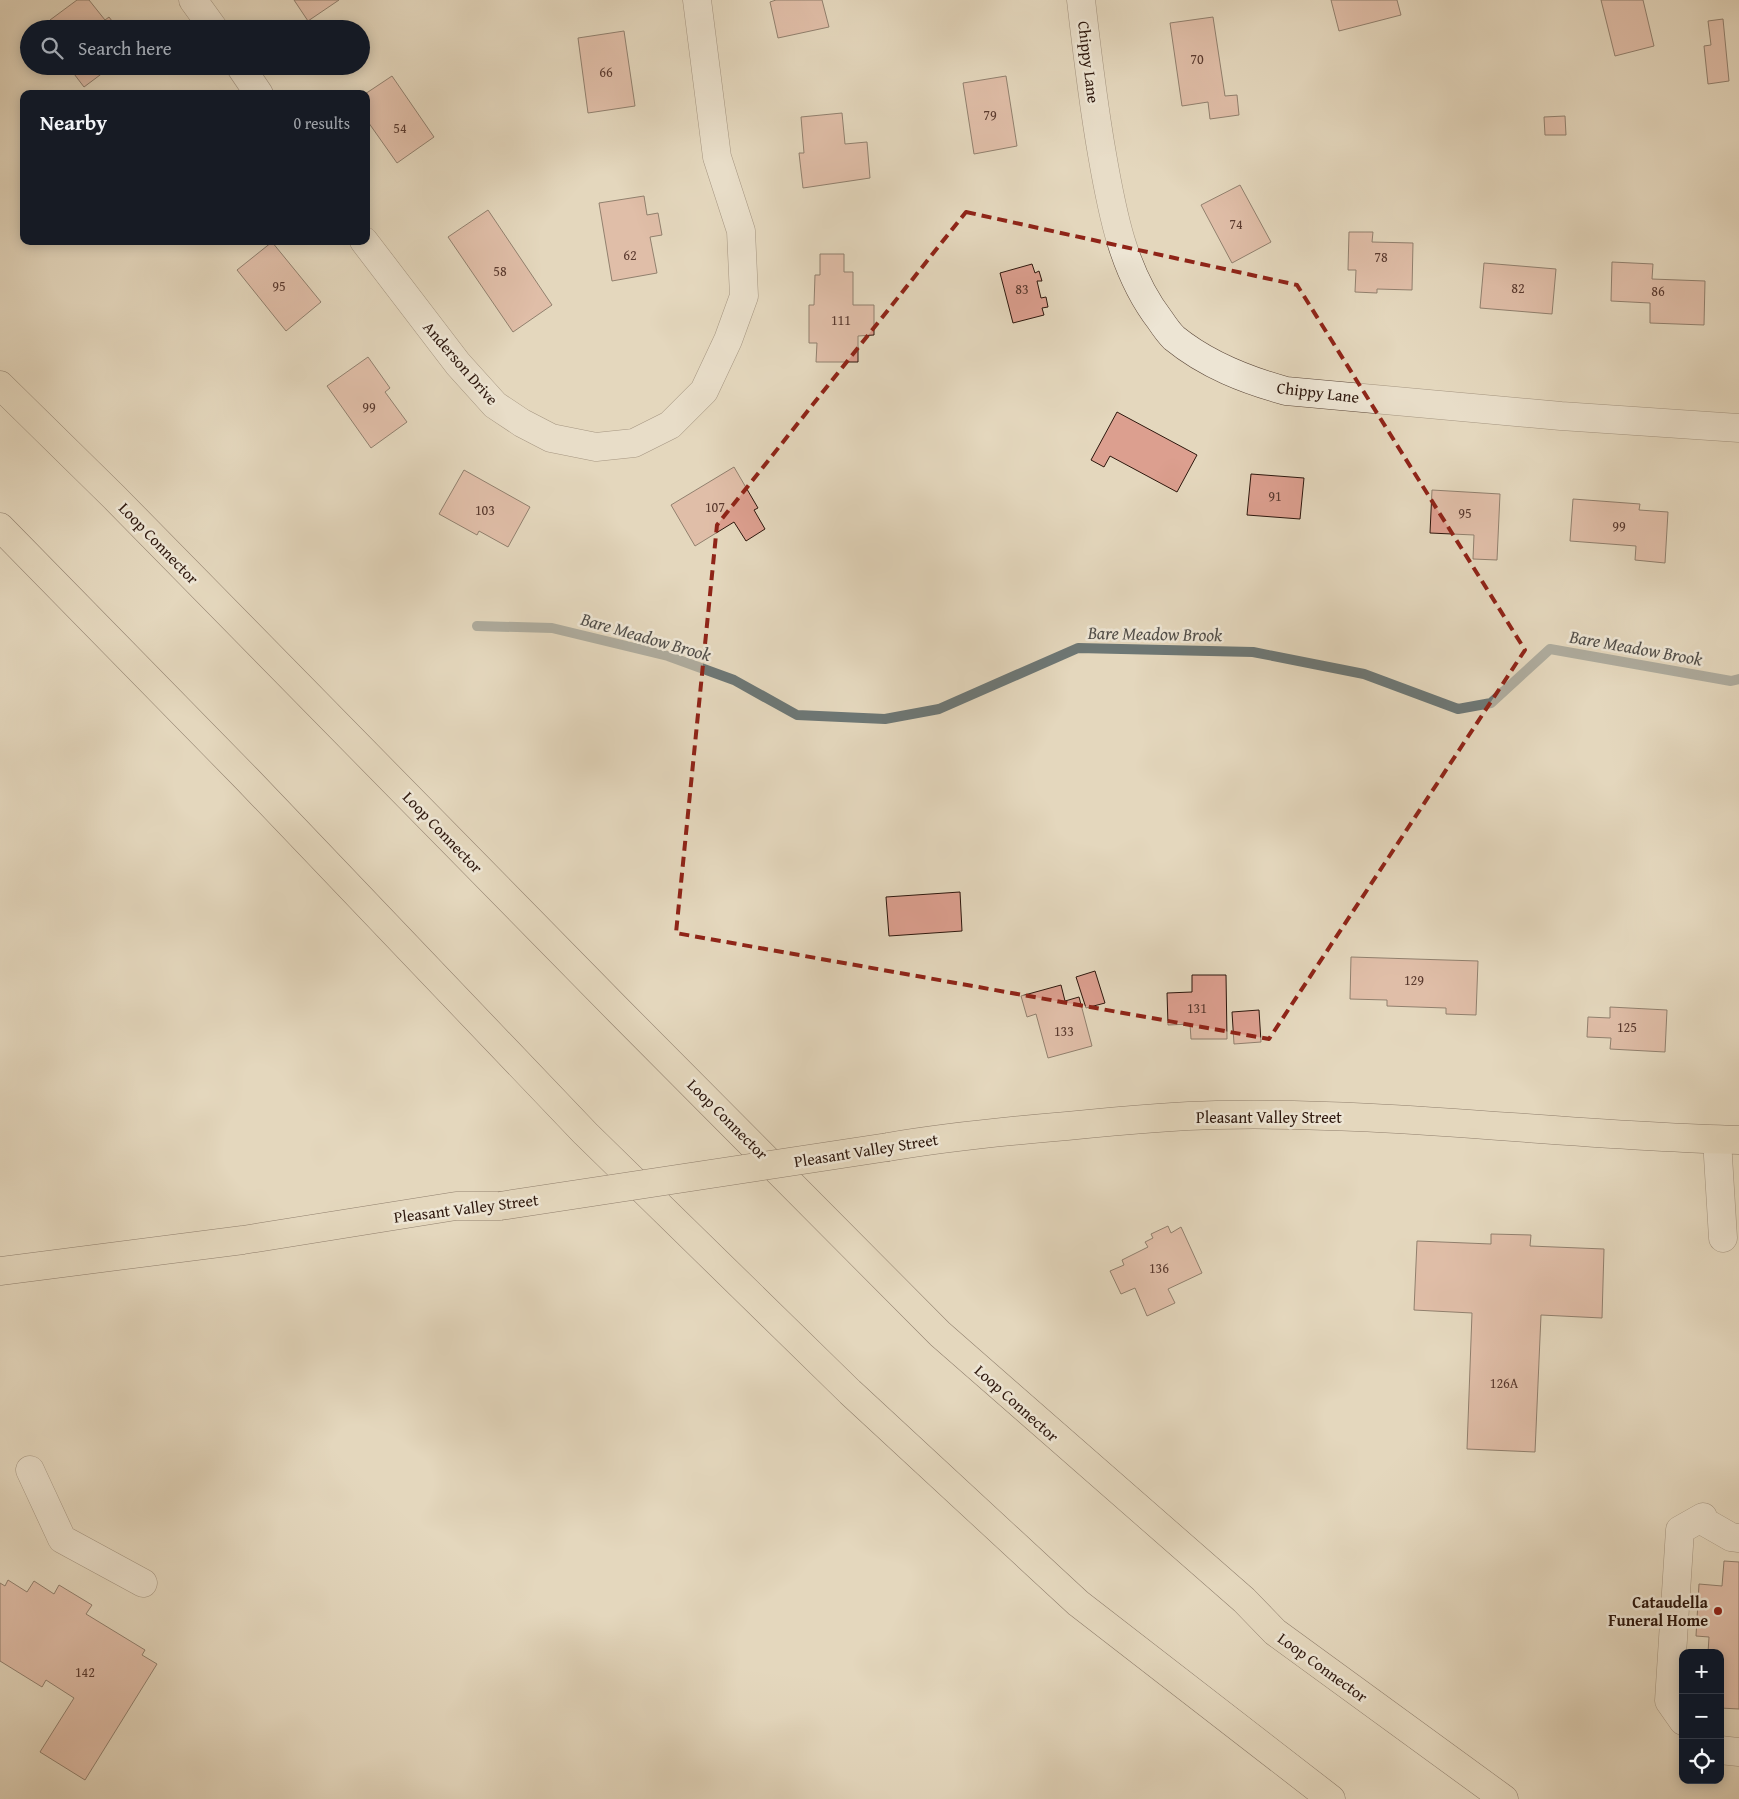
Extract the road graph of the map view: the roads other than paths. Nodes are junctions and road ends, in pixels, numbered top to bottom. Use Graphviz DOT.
graph roads {
  1 [pos="193,0"];
  2 [pos="697,0"];
  3 [pos="1081,0"];
  4 [pos="207,20"];
  5 [pos="246,75"];
  6 [pos="257,90"];
  7 [pos="367,245"];
  8 [pos="0,386"];
  9 [pos="1739,428"];
  10 [pos="0,527"];
  11 [pos="0,554"];
  12 [pos="247,778"];
  13 [pos="1728,1140"];
  14 [pos="1723,1238"];
  15 [pos="0,1270"];
  16 [pos="30,1470"];
  17 [pos="1739,1538"];
  18 [pos="142,1582"];
  19 [pos="1679,1715"];
  20 [pos="1724,1750"];
  21 [pos="1739,1752"];
  22 [pos="1331,1799"];
  23 [pos="1504,1799"];
  1 -- 4 [label="street"];
  2 -- 7 [label="street, Anderson Drive"];
  3 -- 9 [label="street, Chippy Lane"];
  5 -- 6 [label="street"];
  8 -- 23 [label="main road, Loop Connector"];
  10 -- 12 [label="main road"];
  11 -- 12 [label="main road"];
  12 -- 22 [label="main road"];
  13 -- 14 [label="street"];
  13 -- 15 [label="main road, Pleasant Valley Street, bridge"];
  16 -- 18 [label="street"];
  17 -- 19 [label="street"];
  20 -- 21 [label="street"];
}
